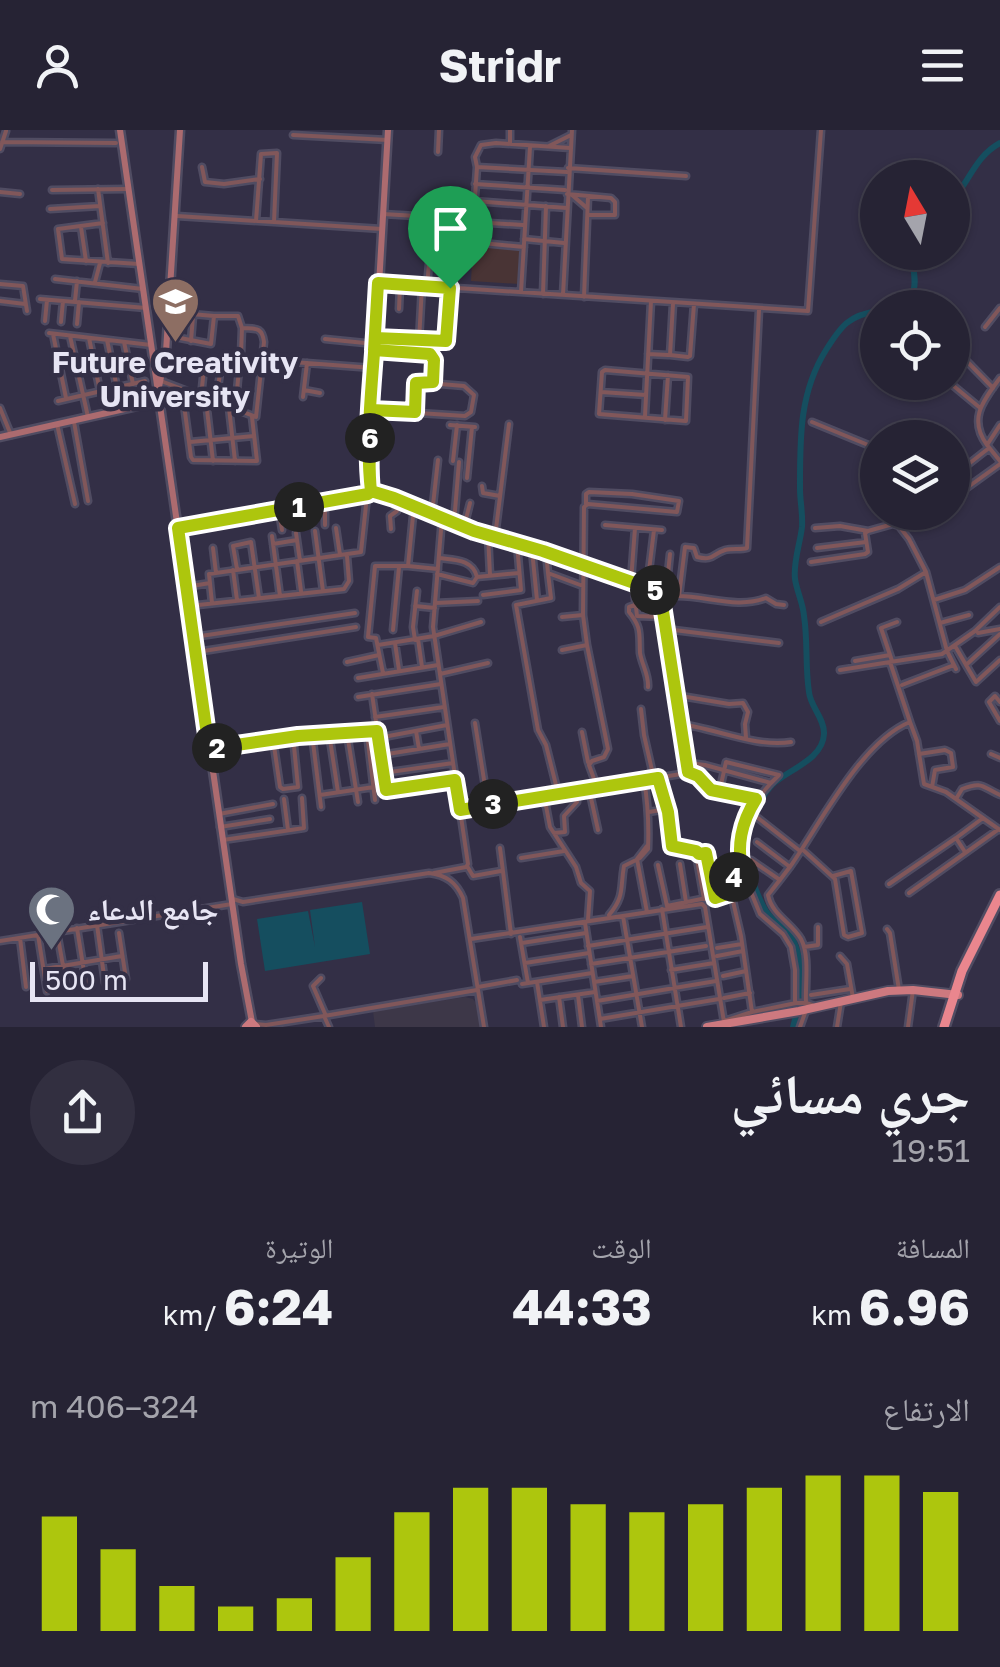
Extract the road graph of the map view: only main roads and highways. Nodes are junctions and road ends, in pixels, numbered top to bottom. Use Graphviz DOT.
graph roads {
  1 [pos="120,130"];
  2 [pos="180,130"];
  3 [pos="388,130"];
  4 [pos="160,386"];
  5 [pos="160,401"];
  6 [pos="0,437"];
  7 [pos="178,528"];
  8 [pos="1000,895"];
  9 [pos="1000,904"];
  10 [pos="964,972"];
  11 [pos="953,994"];
  12 [pos="252,1024"];
  13 [pos="724,1024"];
  14 [pos="707,1027"];
  15 [pos="946,1027"];
  1 -- 4 [label="main road"];
  2 -- 4 [label="main road"];
  3 -- 7 [label="main road"];
  4 -- 5 [label="main road"];
  5 -- 6 [label="main road"];
  5 -- 7 [label="main road"];
  7 -- 12 [label="main road"];
  8 -- 10 [label="highway"];
  9 -- 10 [label="highway"];
  10 -- 11 [label="highway"];
  11 -- 13 [label="main road"];
  11 -- 15 [label="highway"];
  13 -- 14 [label="main road"];
}
